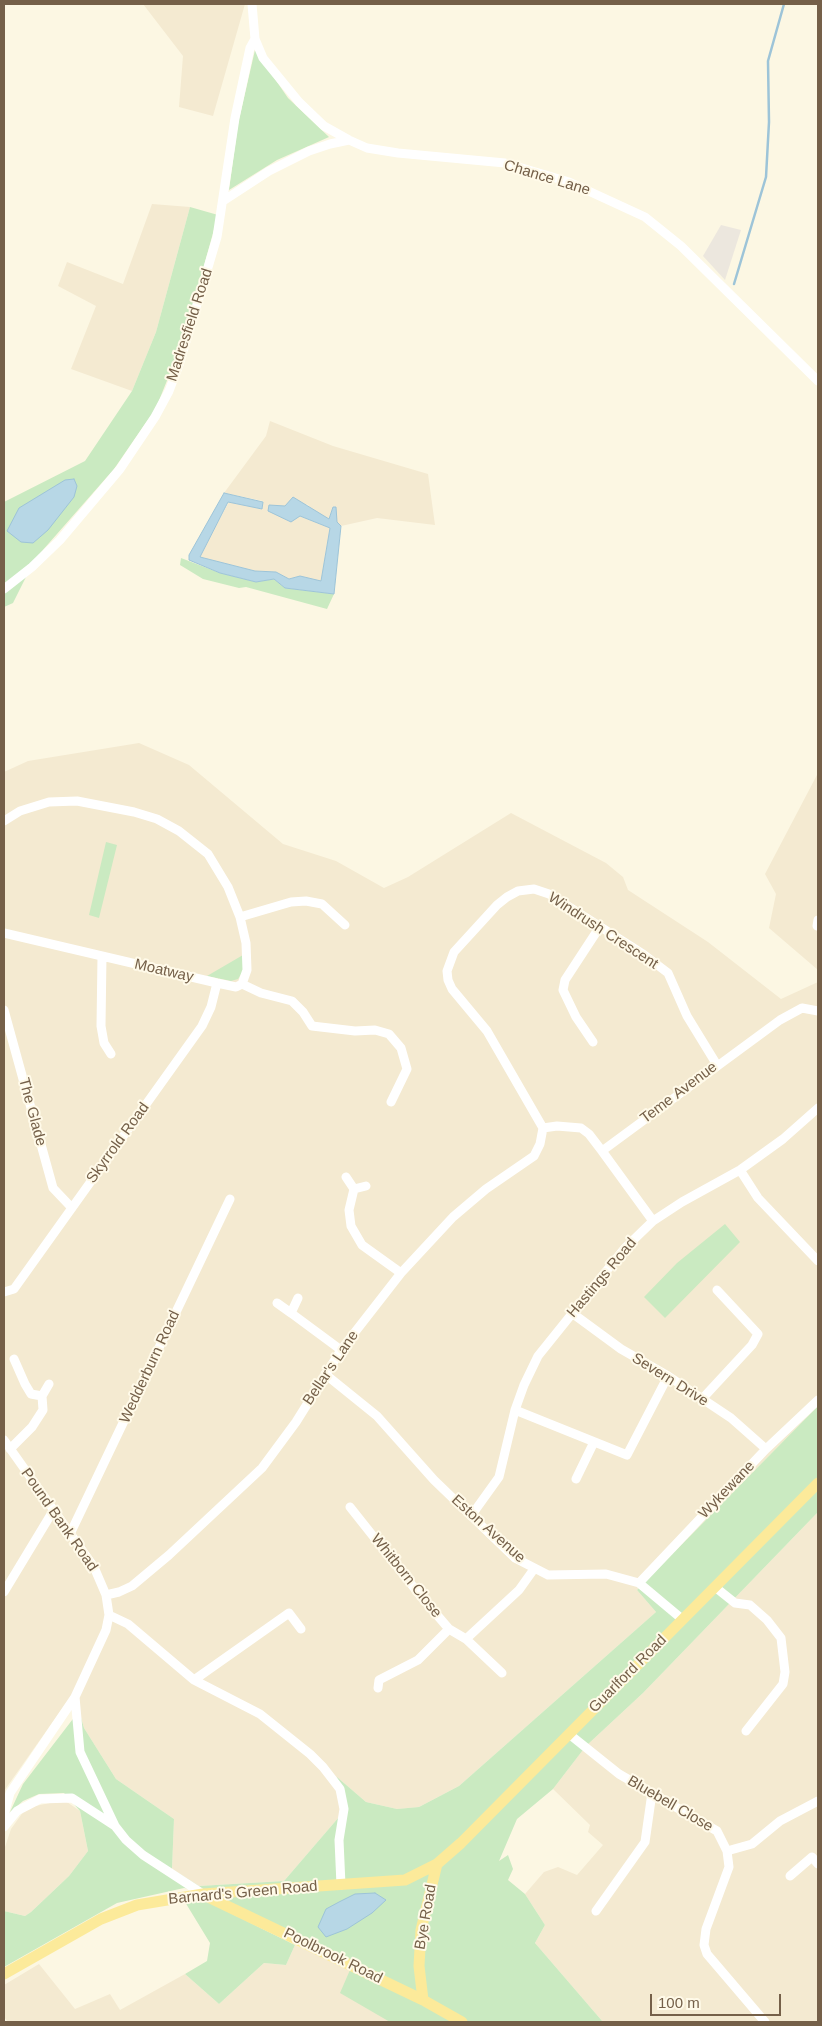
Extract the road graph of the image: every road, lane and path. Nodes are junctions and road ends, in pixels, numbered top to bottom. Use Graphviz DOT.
graph roads {
  1 [pos="252,4"];
  2 [pos="254,39"];
  3 [pos="349,140"];
  4 [pos="223,201"];
  5 [pos="818,381"];
  6 [pos="4,589"];
  7 [pos="4,821"];
  8 [pos="240,917"];
  9 [pos="346,925"];
  10 [pos="599,928"];
  11 [pos="4,933"];
  12 [pos="102,956"];
  13 [pos="217,983"];
  14 [pos="242,984"];
  15 [pos="4,1010"];
  16 [pos="818,1011"];
  17 [pos="593,1042"];
  18 [pos="111,1054"];
  19 [pos="717,1065"];
  20 [pos="391,1102"];
  21 [pos="818,1108"];
  22 [pos="543,1128"];
  23 [pos="602,1151"];
  24 [pos="740,1170"];
  25 [pos="346,1177"];
  26 [pos="366,1186"];
  27 [pos="354,1189"];
  28 [pos="230,1199"];
  29 [pos="72,1208"];
  30 [pos="653,1221"];
  31 [pos="818,1261"];
  32 [pos="401,1273"];
  33 [pos="717,1290"];
  34 [pos="4,1292"];
  35 [pos="298,1298"];
  36 [pos="277,1304"];
  37 [pos="291,1313"];
  38 [pos="572,1313"];
  39 [pos="341,1350"];
  40 [pos="14,1359"];
  41 [pos="324,1374"];
  42 [pos="668,1376"];
  43 [pos="49,1384"];
  44 [pos="42,1396"];
  45 [pos="702,1399"];
  46 [pos="818,1400"];
  47 [pos="515,1410"];
  48 [pos="4,1440"];
  49 [pos="594,1442"];
  50 [pos="10,1449"];
  51 [pos="766,1449"];
  52 [pos="576,1479"];
  53 [pos="818,1483"];
  54 [pos="350,1507"];
  55 [pos="53,1511"];
  56 [pos="471,1516"];
  57 [pos="70,1534"];
  58 [pos="534,1569"];
  59 [pos="639,1584"];
  60 [pos="715,1587"];
  61 [pos="4,1592"];
  62 [pos="106,1595"];
  63 [pos="108,1615"];
  64 [pos="682,1620"];
  65 [pos="301,1629"];
  66 [pos="449,1629"];
  67 [pos="466,1639"];
  68 [pos="502,1673"];
  69 [pos="194,1680"];
  70 [pos="376,1681"];
  71 [pos="76,1697"];
  72 [pos="746,1731"];
  73 [pos="569,1734"];
  74 [pos="652,1793"];
  75 [pos="818,1800"];
  76 [pos="4,1815"];
  77 [pos="115,1826"];
  78 [pos="4,1827"];
  79 [pos="727,1851"];
  80 [pos="437,1864"];
  81 [pos="818,1864"];
  82 [pos="790,1876"];
  83 [pos="342,1885"];
  84 [pos="203,1894"];
  85 [pos="596,1911"];
  86 [pos="4,1972"];
  87 [pos="423,2000"];
  88 [pos="462,2022"];
  89 [pos="765,2022"];
  1 -- 2 [label="street, Madresfield Road"];
  2 -- 3 [label="street, Chance Lane"];
  2 -- 4 [label="street, Madresfield Road"];
  3 -- 4 [label="street"];
  3 -- 5 [label="street, Chance Lane"];
  4 -- 6 [label="street, Madresfield Road"];
  7 -- 8 [label="street"];
  8 -- 9 [label="street"];
  8 -- 14 [label="street"];
  10 -- 17 [label="street"];
  10 -- 19 [label="street, Windrush Crescent"];
  10 -- 22 [label="street, Windrush Crescent"];
  11 -- 12 [label="street, Moatway"];
  12 -- 13 [label="street, Moatway"];
  12 -- 18 [label="street"];
  13 -- 14 [label="street, Moatway"];
  13 -- 29 [label="street, Skyrrold Road"];
  14 -- 20 [label="street, Moatway"];
  15 -- 29 [label="street, The Glade"];
  16 -- 19 [label="street, Teme Avenue"];
  19 -- 23 [label="street, Teme Avenue"];
  21 -- 24 [label="street, Hastings Road"];
  22 -- 23 [label="street"];
  22 -- 32 [label="street, Bellar's Lane"];
  23 -- 30 [label="street"];
  24 -- 30 [label="street, Hastings Road"];
  24 -- 31 [label="street"];
  25 -- 27 [label="street"];
  26 -- 27 [label="street"];
  27 -- 32 [label="street"];
  28 -- 57 [label="street, Wedderburn Road"];
  29 -- 34 [label="street, Skyrrold Road"];
  30 -- 38 [label="street, Hastings Road"];
  32 -- 39 [label="street, Bellar's Lane"];
  33 -- 45 [label="street"];
  35 -- 37 [label="street"];
  36 -- 37 [label="street"];
  37 -- 39 [label="street"];
  38 -- 42 [label="street, Severn Drive"];
  38 -- 47 [label="street, Hastings Road"];
  39 -- 41 [label="street, Bellar's Lane"];
  40 -- 44 [label="street"];
  41 -- 56 [label="street, Eston Avenue"];
  41 -- 62 [label="street, Bellar's Lane"];
  42 -- 45 [label="street, Severn Drive"];
  42 -- 49 [label="street"];
  43 -- 44 [label="street"];
  44 -- 50 [label="street"];
  45 -- 51 [label="street, Severn Drive"];
  46 -- 51 [label="street, Wykewane"];
  47 -- 49 [label="street"];
  47 -- 56 [label="street, Hastings Road"];
  48 -- 50 [label="street, Pound Bank Road"];
  49 -- 52 [label="street"];
  50 -- 55 [label="street, Pound Bank Road"];
  51 -- 59 [label="street, Wykewane"];
  53 -- 60 [label="main road, Guarlford Road"];
  54 -- 66 [label="street, Whitborn Close"];
  55 -- 57 [label="street, Pound Bank Road"];
  55 -- 61 [label="street"];
  56 -- 58 [label="street, Eston Avenue"];
  57 -- 62 [label="street, Pound Bank Road"];
  58 -- 59 [label="street, Eston Avenue"];
  58 -- 67 [label="street"];
  59 -- 64 [label="street, Eston Avenue"];
  60 -- 64 [label="main road, Guarlford Road"];
  60 -- 72 [label="street"];
  62 -- 63 [label="street, Pound Bank Road"];
  63 -- 69 [label="street"];
  63 -- 71 [label="street, Pound Bank Road"];
  64 -- 73 [label="main road, Guarlford Road"];
  65 -- 69 [label="street"];
  66 -- 67 [label="street, Whitborn Close"];
  66 -- 70 [label="street"];
  67 -- 68 [label="street, Whitborn Close"];
  69 -- 83 [label="street"];
  71 -- 76 [label="street, Pound Bank Road"];
  71 -- 77 [label="street"];
  73 -- 74 [label="street, Bluebell Close"];
  73 -- 80 [label="main road, Guarlford Road"];
  74 -- 79 [label="street, Bluebell Close"];
  74 -- 85 [label="street"];
  75 -- 79 [label="street"];
  77 -- 78 [label="street"];
  77 -- 84 [label="street"];
  79 -- 89 [label="street"];
  80 -- 83 [label="main road, Barnard's Green Road"];
  80 -- 87 [label="main road, Bye Road"];
  81 -- 82 [label="street"];
  83 -- 84 [label="main road, Barnard's Green Road"];
  84 -- 86 [label="main road, Barnard's Green Road"];
  84 -- 87 [label="main road, Poolbrook Road"];
  87 -- 88 [label="main road, Poolbrook Road"];
}
